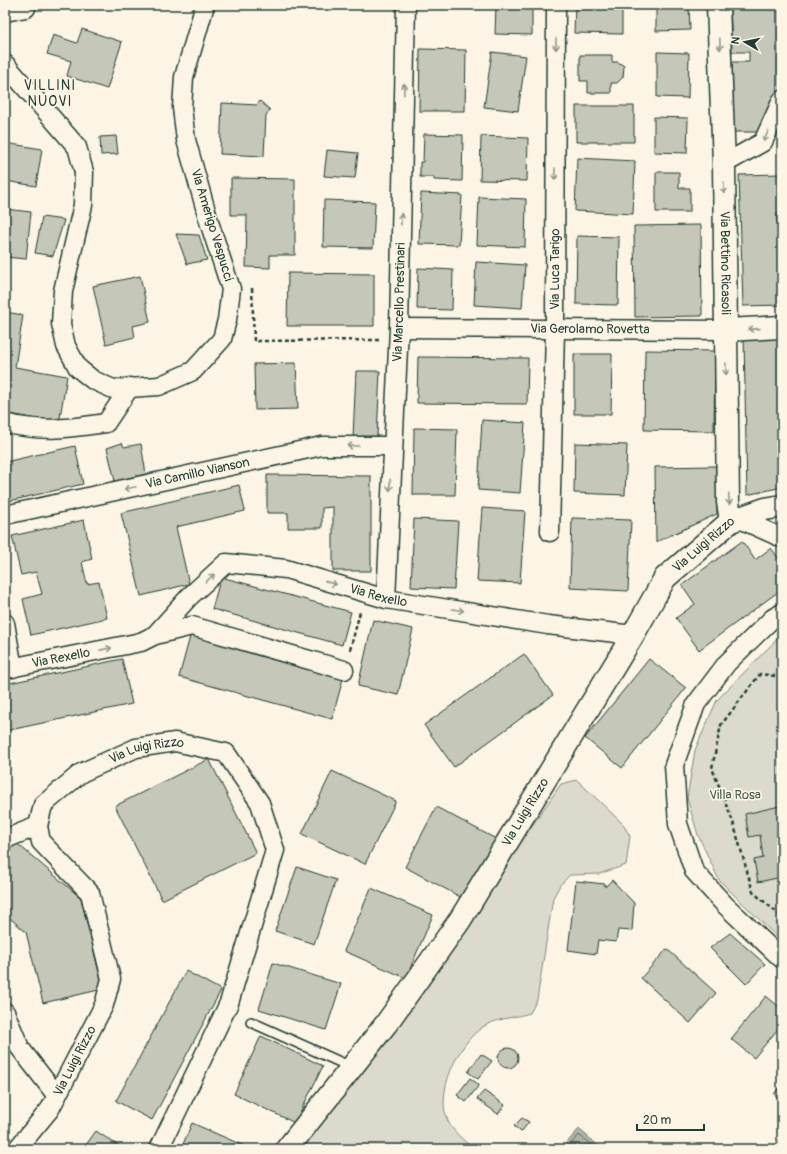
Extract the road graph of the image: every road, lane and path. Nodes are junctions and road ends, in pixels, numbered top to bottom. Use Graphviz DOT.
graph roads {
  1 [pos="205,5"];
  2 [pos="406,5"];
  3 [pos="556,5"];
  4 [pos="718,5"];
  5 [pos="26,8"];
  6 [pos="5,12"];
  7 [pos="5,64"];
  8 [pos="782,100"];
  9 [pos="724,164"];
  10 [pos="231,289"];
  11 [pos="782,327"];
  12 [pos="555,330"];
  13 [pos="726,330"];
  14 [pos="398,334"];
  15 [pos="130,387"];
  16 [pos="5,423"];
  17 [pos="392,446"];
  18 [pos="782,506"];
  19 [pos="5,514"];
  20 [pos="735,520"];
  21 [pos="550,532"];
  22 [pos="782,538"];
  23 [pos="386,599"];
  24 [pos="782,612"];
  25 [pos="5,623"];
  26 [pos="155,635"];
  27 [pos="633,635"];
  28 [pos="9,668"];
  29 [pos="344,670"];
  30 [pos="782,677"];
  31 [pos="38,826"];
  32 [pos="5,840"];
  33 [pos="782,917"];
  34 [pos="782,959"];
  35 [pos="5,1012"];
  36 [pos="251,1022"];
  37 [pos="352,1068"];
  38 [pos="57,1096"];
  39 [pos="17,1149"];
  40 [pos="159,1149"];
  41 [pos="287,1149"];
  1 -- 10 [label="street, Via Amerigo Vespucci"];
  14 -- 2 [label="street, Via Marcello Prestinari, one-way"];
  3 -- 12 [label="street, Via Luca Tarigo, one-way"];
  4 -- 9 [label="street, Via Bettino Ricasoli, one-way"];
  5 -- 6 [label="street"];
  7 -- 15 [label="street, Via Amerigo Vespucci"];
  8 -- 9 [label="street, one-way"];
  9 -- 13 [label="street, Via Bettino Ricasoli, one-way"];
  10 -- 14 [label="path"];
  10 -- 15 [label="street, Via Amerigo Vespucci"];
  11 -- 13 [label="street, Via Gerolamo Rovetta, one-way"];
  12 -- 13 [label="street, Via Gerolamo Rovetta"];
  12 -- 14 [label="street, Via Gerolamo Rovetta"];
  12 -- 21 [label="street, Via Luca Tarigo"];
  13 -- 20 [label="street, Via Bettino Ricasoli, one-way"];
  14 -- 17 [label="street, Via Marcello Prestinari"];
  15 -- 16 [label="street"];
  17 -- 19 [label="street, Via Camillo Vianson, one-way"];
  17 -- 23 [label="street, Via Marcello Prestinari, one-way"];
  18 -- 20 [label="street, Via Luigi Rizzo"];
  20 -- 22 [label="street"];
  20 -- 27 [label="street, Via Luigi Rizzo"];
  26 -- 23 [label="street, Via Rexello, one-way"];
  23 -- 27 [label="street, Via Rexello, one-way"];
  24 -- 34 [label="street"];
  25 -- 28 [label="street, Via Rexello"];
  28 -- 26 [label="street, Via Rexello, one-way"];
  26 -- 29 [label="street, Via Rexello"];
  27 -- 37 [label="street, Via Luigi Rizzo"];
  30 -- 33 [label="path"];
  31 -- 32 [label="street"];
  31 -- 38 [label="street, Via Luigi Rizzo"];
  31 -- 40 [label="street, Via Luigi Rizzo"];
  35 -- 38 [label="street"];
  36 -- 37 [label="lane"];
  37 -- 41 [label="street, Via Luigi Rizzo"];
  38 -- 39 [label="street, Via Luigi Rizzo"];
}
